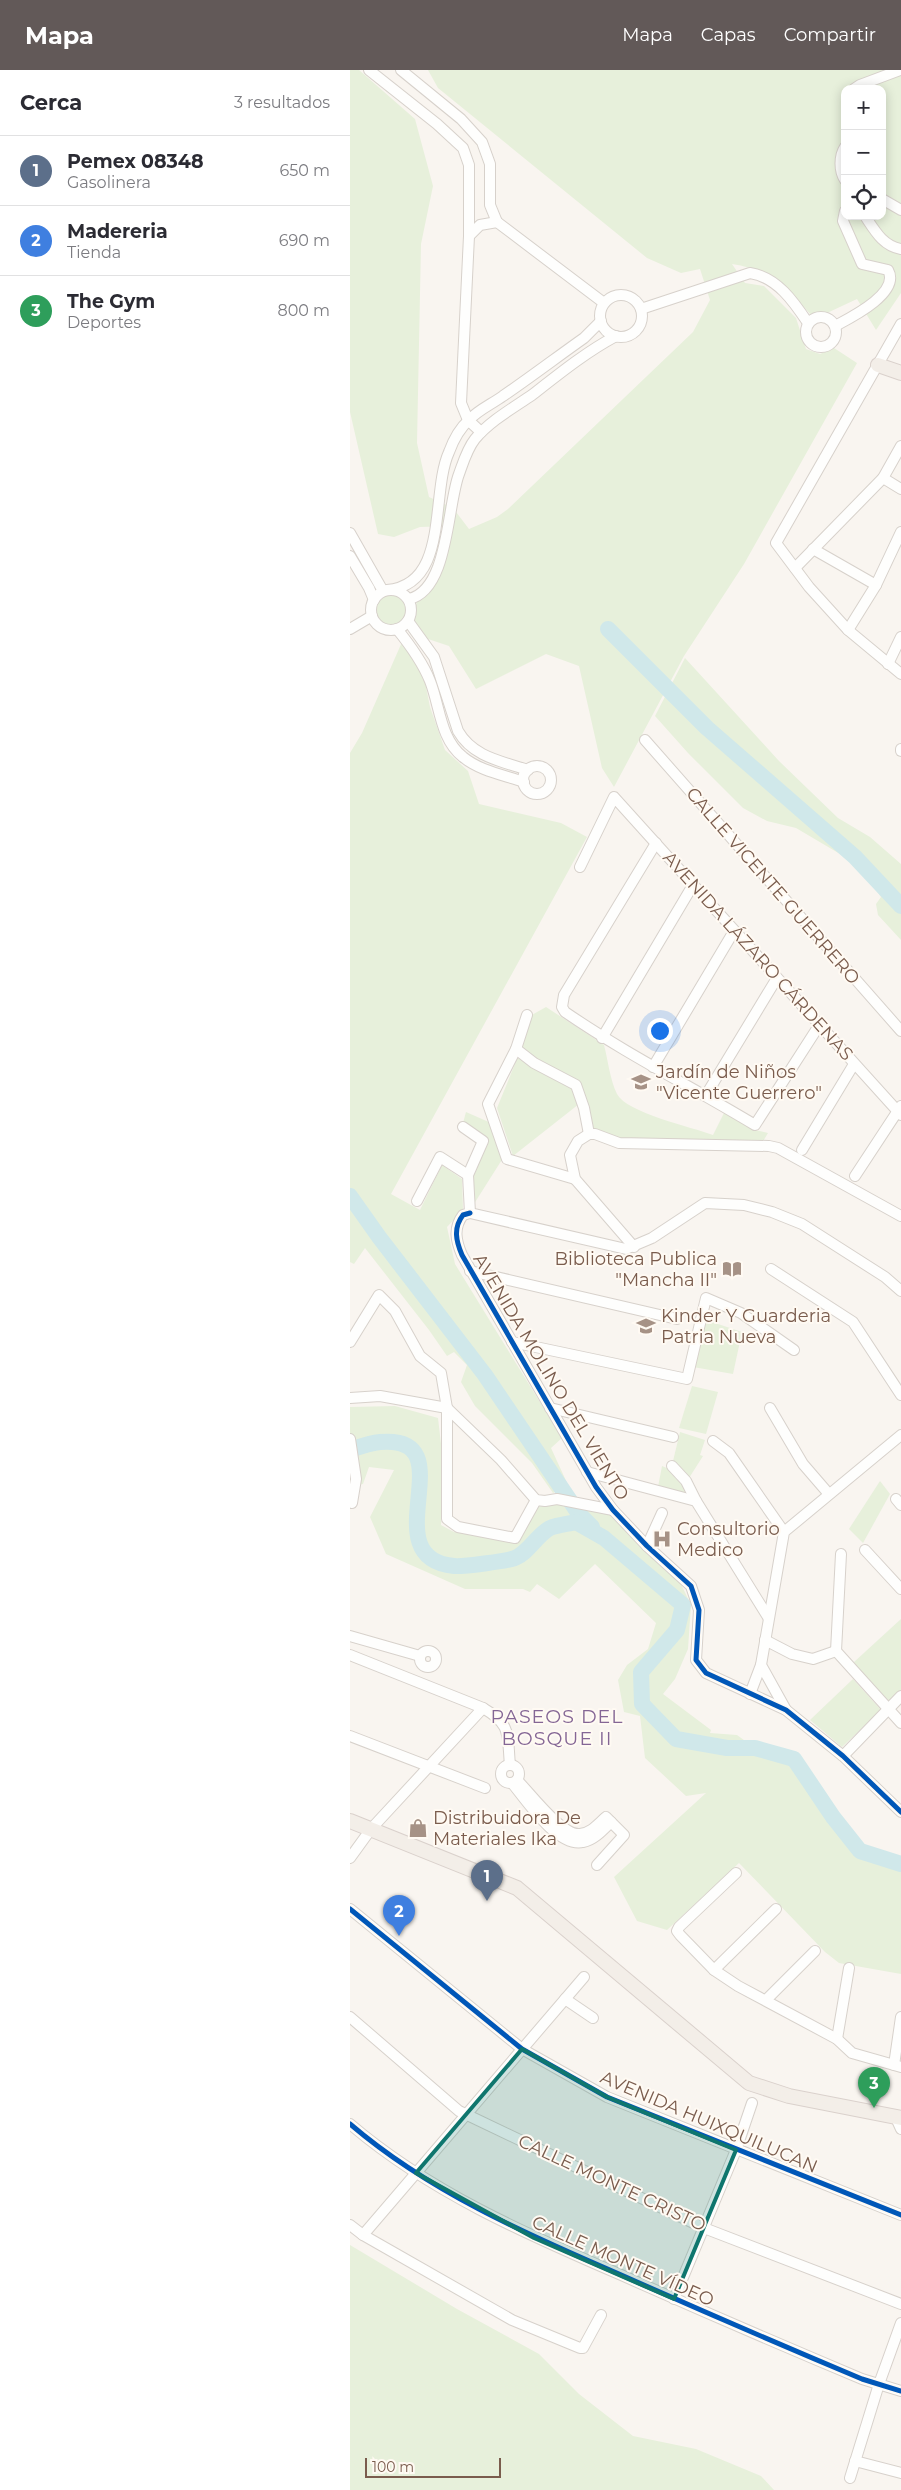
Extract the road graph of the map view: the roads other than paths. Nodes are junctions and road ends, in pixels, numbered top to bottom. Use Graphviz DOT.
graph roads {
  1 [pos="369,70"];
  2 [pos="401,70"];
  3 [pos="900,70"];
  4 [pos="859,85"];
  5 [pos="886,201"];
  6 [pos="901,210"];
  7 [pos="843,220"];
  8 [pos="868,220"];
  9 [pos="497,222"];
  10 [pos="469,236"];
  11 [pos="901,249"];
  12 [pos="604,303"];
  13 [pos="641,309"];
  14 [pos="601,321"];
  15 [pos="808,323"];
  16 [pos="901,324"];
  17 [pos="835,326"];
  18 [pos="616,336"];
  19 [pos="878,365"];
  20 [pos="901,372"];
  21 [pos="468,420"];
  22 [pos="481,432"];
  23 [pos="901,446"];
  24 [pos="883,478"];
  25 [pos="901,489"];
  26 [pos="901,532"];
  27 [pos="350,533"];
  28 [pos="813,549"];
  29 [pos="350,556"];
  30 [pos="795,568"];
  31 [pos="876,585"];
  32 [pos="385,591"];
  33 [pos="409,599"];
  34 [pos="374,600"];
  35 [pos="372,616"];
  36 [pos="408,621"];
  37 [pos="397,628"];
  38 [pos="350,629"];
  39 [pos="848,630"];
  40 [pos="901,636"];
  41 [pos="886,666"];
  42 [pos="901,674"];
  43 [pos="646,740"];
  44 [pos="528,770"];
  45 [pos="524,782"];
  46 [pos="656,843"];
  47 [pos="580,867"];
  48 [pos="693,885"];
  49 [pos="734,931"];
  50 [pos="777,978"];
  51 [pos="527,1015"];
  52 [pos="820,1024"];
  53 [pos="901,1031"];
  54 [pos="602,1038"];
  55 [pos="516,1049"];
  56 [pos="854,1064"];
  57 [pos="653,1067"];
  58 [pos="706,1095"];
  59 [pos="900,1110"];
  60 [pos="463,1127"];
  61 [pos="589,1134"];
  62 [pos="802,1150"];
  63 [pos="468,1175"];
  64 [pos="855,1176"];
  65 [pos="575,1179"];
  66 [pos="417,1201"];
  67 [pos="470,1214"];
  68 [pos="901,1216"];
  69 [pos="634,1247"];
  70 [pos="771,1269"];
  71 [pos="470,1271"];
  72 [pos="901,1291"];
  73 [pos="677,1319"];
  74 [pos="350,1342"];
  75 [pos="512,1342"];
  76 [pos="794,1350"];
  77 [pos="901,1395"];
  78 [pos="350,1398"];
  79 [pos="446,1408"];
  80 [pos="550,1408"];
  81 [pos="770,1408"];
  82 [pos="901,1435"];
  83 [pos="674,1437"];
  84 [pos="350,1441"];
  85 [pos="712,1441"];
  86 [pos="672,1466"];
  87 [pos="587,1472"];
  88 [pos="828,1493"];
  89 [pos="536,1500"];
  90 [pos="696,1501"];
  91 [pos="352,1502"];
  92 [pos="613,1510"];
  93 [pos="662,1513"];
  94 [pos="784,1532"];
  95 [pos="647,1546"];
  96 [pos="865,1550"];
  97 [pos="841,1554"];
  98 [pos="901,1588"];
  99 [pos="768,1617"];
  100 [pos="350,1636"];
  101 [pos="765,1640"];
  102 [pos="836,1651"];
  103 [pos="350,1655"];
  104 [pos="420,1656"];
  105 [pos="761,1665"];
  106 [pos="750,1694"];
  107 [pos="901,1696"];
  108 [pos="483,1708"];
  109 [pos="889,1708"];
  110 [pos="786,1710"];
  111 [pos="901,1723"];
  112 [pos="350,1736"];
  113 [pos="842,1756"];
  114 [pos="510,1765"];
  115 [pos="431,1766"];
  116 [pos="514,1781"];
  117 [pos="485,1788"];
  118 [pos="901,1812"];
  119 [pos="350,1821"];
  120 [pos="371,1829"];
  121 [pos="350,1858"];
  122 [pos="597,1865"];
  123 [pos="736,1873"];
  124 [pos="350,1909"];
  125 [pos="776,1910"];
  126 [pos="815,1951"];
  127 [pos="849,1968"];
  128 [pos="714,1970"];
  129 [pos="584,1977"];
  130 [pos="565,1999"];
  131 [pos="766,2000"];
  132 [pos="350,2016"];
  133 [pos="901,2017"];
  134 [pos="593,2018"];
  135 [pos="837,2040"];
  136 [pos="522,2049"];
  137 [pos="897,2066"];
  138 [pos="752,2103"];
  139 [pos="466,2114"];
  140 [pos="899,2122"];
  141 [pos="350,2124"];
  142 [pos="736,2150"];
  143 [pos="416,2173"];
  144 [pos="901,2216"];
  145 [pos="350,2225"];
  146 [pos="704,2228"];
  147 [pos="363,2235"];
  148 [pos="674,2299"];
  149 [pos="901,2304"];
  150 [pos="601,2315"];
  151 [pos="901,2323"];
  152 [pos="879,2384"];
  153 [pos="901,2391"];
  154 [pos="855,2461"];
  155 [pos="901,2473"];
  156 [pos="850,2478"];
  1 -- 10 [label="street"];
  2 -- 9 [label="street"];
  3 -- 4 [label="street"];
  5 -- 6 [label="street"];
  7 -- 17 [label="street"];
  8 -- 11 [label="street"];
  9 -- 10 [label="street"];
  9 -- 12 [label="street"];
  10 -- 21 [label="street"];
  12 -- 13 [label="street"];
  12 -- 14 [label="street"];
  13 -- 15 [label="street"];
  13 -- 18 [label="street"];
  14 -- 18 [label="street"];
  14 -- 21 [label="street"];
  15 -- 17 [label="street"];
  15 -- 17 [label="street"];
  16 -- 19 [label="street"];
  18 -- 22 [label="street"];
  19 -- 20 [label="main road"];
  19 -- 30 [label="street"];
  21 -- 22 [label="street"];
  21 -- 32 [label="street"];
  22 -- 33 [label="street"];
  23 -- 24 [label="street"];
  24 -- 25 [label="street"];
  24 -- 28 [label="street"];
  26 -- 31 [label="street"];
  27 -- 32 [label="street"];
  28 -- 30 [label="street"];
  28 -- 31 [label="street"];
  29 -- 34 [label="street"];
  30 -- 39 [label="street"];
  31 -- 39 [label="street"];
  32 -- 33 [label="street"];
  32 -- 34 [label="street"];
  33 -- 36 [label="street"];
  34 -- 35 [label="street"];
  35 -- 37 [label="street"];
  35 -- 38 [label="street"];
  36 -- 37 [label="street"];
  36 -- 44 [label="street"];
  37 -- 45 [label="street"];
  39 -- 41 [label="street"];
  40 -- 41 [label="street"];
  41 -- 42 [label="street"];
  43 -- 53 [label="street, CALLE VICENTE GUERRERO"];
  44 -- 45 [label="street"];
  44 -- 45 [label="street"];
  46 -- 47 [label="street, AVENIDA LÁZARO CÁRDENAS"];
  46 -- 48 [label="street, AVENIDA LÁZARO CÁRDENAS"];
  46 -- 54 [label="street"];
  48 -- 49 [label="street, AVENIDA LÁZARO CÁRDENAS"];
  48 -- 54 [label="street"];
  49 -- 50 [label="street, AVENIDA LÁZARO CÁRDENAS"];
  49 -- 57 [label="street"];
  50 -- 52 [label="street, AVENIDA LÁZARO CÁRDENAS"];
  50 -- 58 [label="street"];
  51 -- 55 [label="street"];
  52 -- 56 [label="street, AVENIDA LÁZARO CÁRDENAS"];
  52 -- 58 [label="street"];
  54 -- 57 [label="street"];
  55 -- 61 [label="street"];
  55 -- 65 [label="street"];
  56 -- 59 [label="street, AVENIDA LÁZARO CÁRDENAS"];
  56 -- 62 [label="street"];
  57 -- 58 [label="street"];
  59 -- 64 [label="street"];
  60 -- 63 [label="street"];
  61 -- 65 [label="street"];
  61 -- 68 [label="street"];
  63 -- 66 [label="street"];
  63 -- 67 [label="street"];
  65 -- 69 [label="street"];
  67 -- 69 [label="street"];
  67 -- 71 [label="street, AVENIDA MOLINO DEL VIENTO"];
  69 -- 72 [label="street"];
  70 -- 77 [label="street"];
  71 -- 73 [label="street"];
  71 -- 75 [label="street, AVENIDA MOLINO DEL VIENTO"];
  74 -- 79 [label="street"];
  75 -- 76 [label="street"];
  75 -- 80 [label="street, AVENIDA MOLINO DEL VIENTO"];
  78 -- 79 [label="street"];
  79 -- 89 [label="street"];
  79 -- 89 [label="street"];
  80 -- 83 [label="street"];
  80 -- 87 [label="street, AVENIDA MOLINO DEL VIENTO"];
  81 -- 88 [label="street"];
  82 -- 88 [label="street"];
  84 -- 91 [label="street"];
  85 -- 94 [label="street"];
  86 -- 90 [label="street"];
  87 -- 90 [label="street"];
  87 -- 92 [label="street, AVENIDA MOLINO DEL VIENTO"];
  88 -- 94 [label="street"];
  89 -- 92 [label="street"];
  90 -- 99 [label="street"];
  92 -- 95 [label="street, AVENIDA MOLINO DEL VIENTO"];
  93 -- 95 [label="street"];
  94 -- 99 [label="street"];
  95 -- 106 [label="street, AVENIDA MOLINO DEL VIENTO"];
  96 -- 98 [label="street"];
  97 -- 102 [label="street"];
  99 -- 101 [label="street"];
  100 -- 104 [label="street"];
  101 -- 102 [label="street"];
  101 -- 105 [label="street"];
  102 -- 109 [label="street"];
  103 -- 108 [label="street"];
  105 -- 106 [label="street"];
  105 -- 110 [label="street"];
  106 -- 110 [label="street, AVENIDA MOLINO DEL VIENTO"];
  107 -- 109 [label="street"];
  108 -- 114 [label="street"];
  108 -- 115 [label="street"];
  109 -- 111 [label="street"];
  109 -- 113 [label="street"];
  110 -- 113 [label="street, AVENIDA MOLINO DEL VIENTO"];
  112 -- 115 [label="street"];
  113 -- 118 [label="street, AVENIDA MOLINO DEL VIENTO"];
  114 -- 116 [label="street"];
  114 -- 116 [label="street"];
  115 -- 117 [label="street"];
  115 -- 120 [label="street"];
  116 -- 122 [label="street"];
  119 -- 120 [label="main road"];
  120 -- 121 [label="street"];
  120 -- 140 [label="main road"];
  123 -- 128 [label="street"];
  124 -- 136 [label="street, AVENIDA HUIXQUILUCAN"];
  125 -- 128 [label="street"];
  126 -- 131 [label="street"];
  127 -- 135 [label="street"];
  128 -- 131 [label="street"];
  129 -- 130 [label="street"];
  130 -- 134 [label="street"];
  130 -- 136 [label="street"];
  131 -- 135 [label="street"];
  132 -- 139 [label="street, CALLE MONTE CRISTO"];
  133 -- 137 [label="street"];
  135 -- 137 [label="street"];
  136 -- 139 [label="street"];
  136 -- 142 [label="street, AVENIDA HUIXQUILUCAN"];
  138 -- 142 [label="street"];
  139 -- 143 [label="street"];
  139 -- 146 [label="street, CALLE MONTE CRISTO"];
  141 -- 143 [label="street, CALLE MONTE VÍDEO"];
  142 -- 144 [label="street, AVENIDA HUIXQUILUCAN"];
  142 -- 146 [label="street"];
  143 -- 147 [label="street"];
  143 -- 148 [label="street, CALLE MONTE VÍDEO"];
  145 -- 147 [label="street"];
  146 -- 148 [label="street"];
  146 -- 149 [label="street, CALLE MONTE CRISTO"];
  147 -- 150 [label="street"];
  148 -- 152 [label="street, CALLE MONTE VÍDEO"];
  151 -- 152 [label="street"];
  152 -- 153 [label="street, CALLE MONTE VÍDEO"];
  152 -- 154 [label="street"];
  154 -- 155 [label="street"];
  154 -- 156 [label="street"];
}
